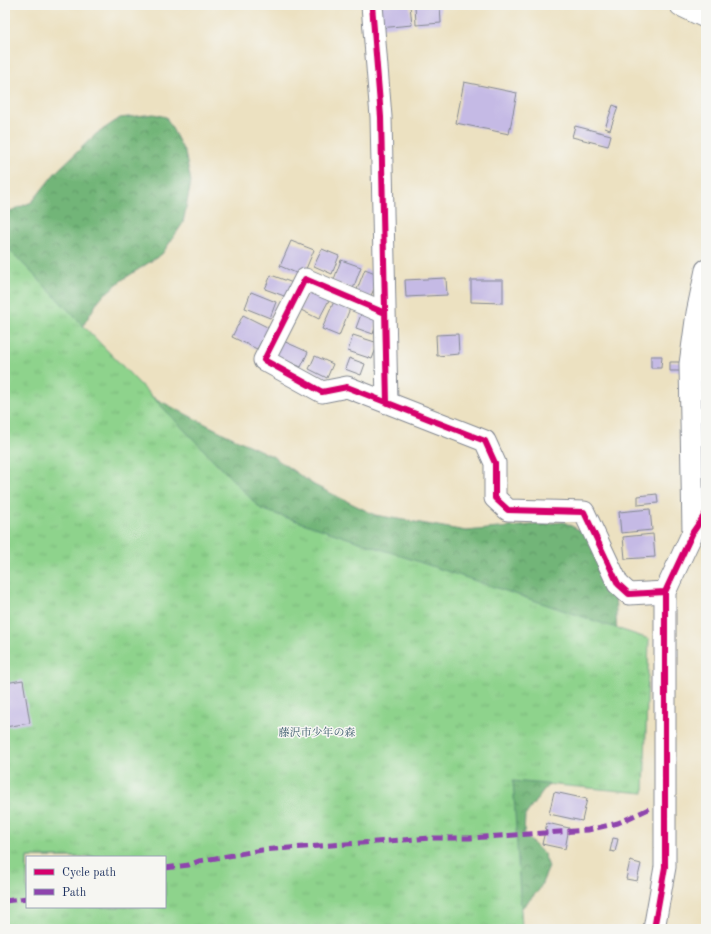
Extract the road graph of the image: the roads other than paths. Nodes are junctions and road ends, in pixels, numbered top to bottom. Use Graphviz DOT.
graph roads {
  1 [pos="372,5"];
  2 [pos="681,5"];
  3 [pos="706,17"];
  4 [pos="706,270"];
  5 [pos="385,313"];
  6 [pos="387,403"];
  7 [pos="706,513"];
  8 [pos="693,532"];
  9 [pos="665,592"];
  10 [pos="654,929"];
  1 -- 5 [label="street"];
  2 -- 3 [label="main road"];
  4 -- 8 [label="street"];
  5 -- 6 [label="street"];
  5 -- 6 [label="street"];
  6 -- 9 [label="street"];
  7 -- 8 [label="street"];
  8 -- 9 [label="street"];
  9 -- 10 [label="street"];
}
